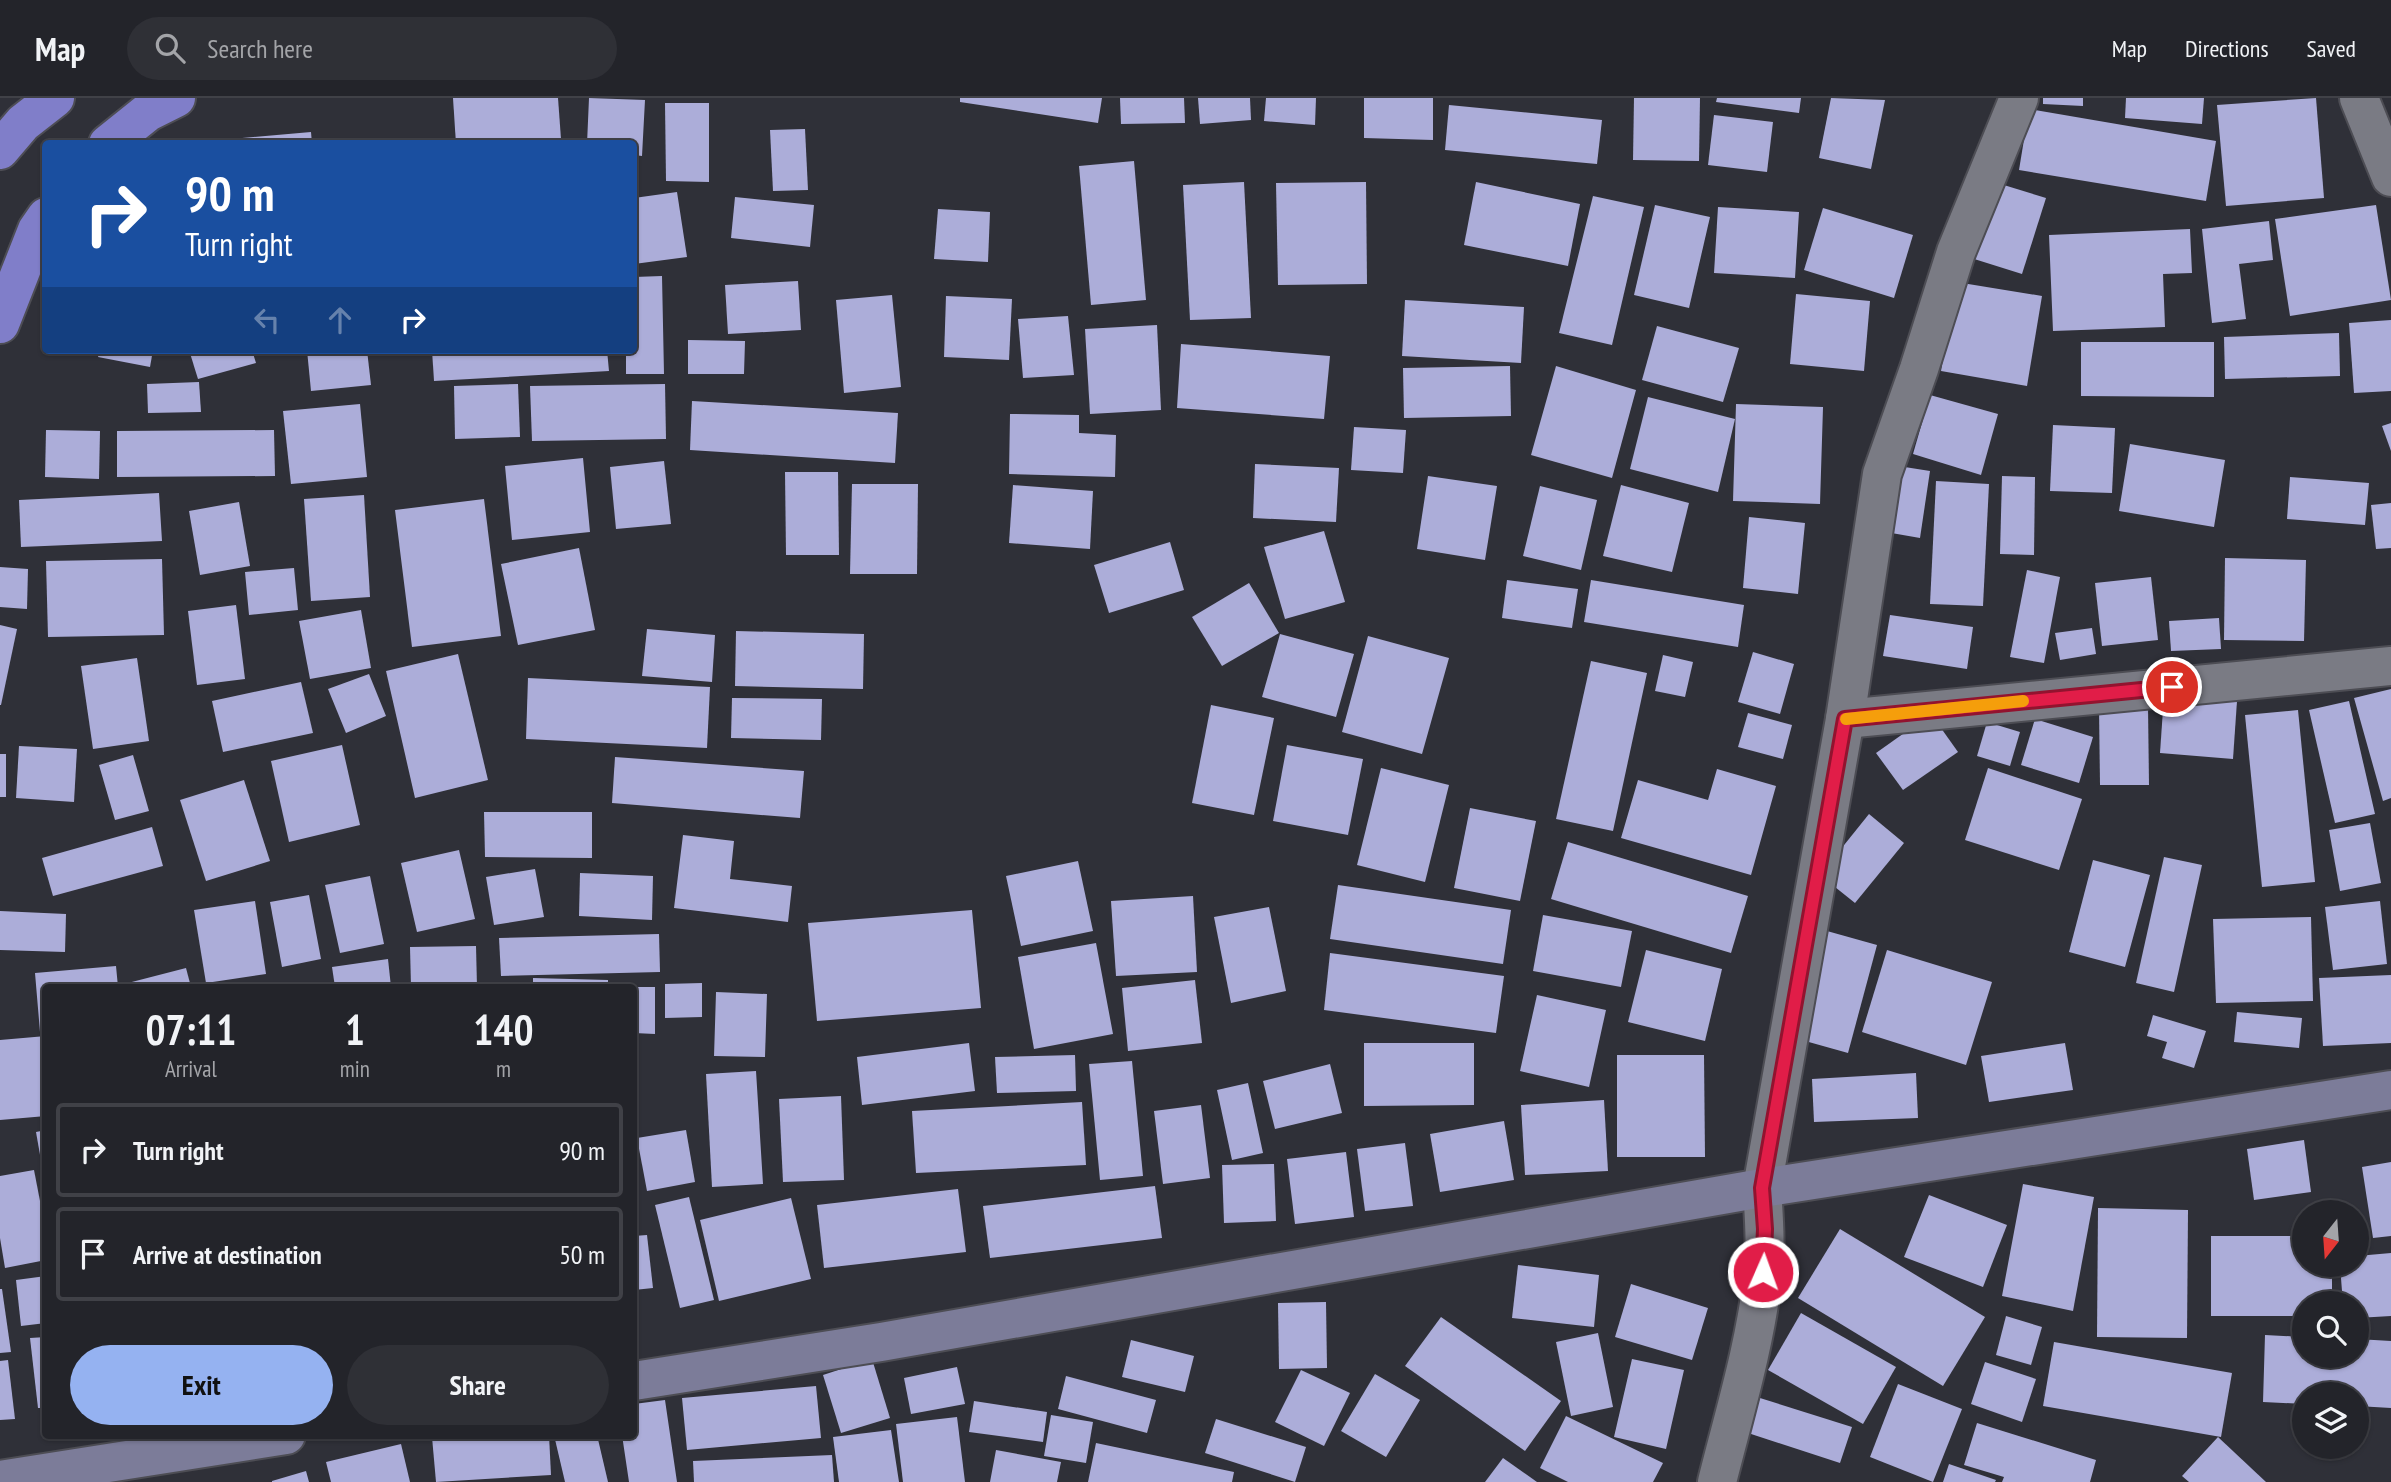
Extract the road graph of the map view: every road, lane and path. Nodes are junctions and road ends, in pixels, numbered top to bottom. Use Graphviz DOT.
graph roads {
  1 [pos="55,98"];
  2 [pos="176,98"];
  3 [pos="2019,98"];
  4 [pos="2359,98"];
  5 [pos="113,140"];
  6 [pos="0,150"];
  7 [pos="2391,177"];
  8 [pos="42,223"];
  9 [pos="0,324"];
  10 [pos="2391,666"];
  11 [pos="1845,719"];
  12 [pos="2391,1090"];
  13 [pos="1762,1188"];
  14 [pos="637,1381"];
  15 [pos="261,1439"];
  16 [pos="0,1480"];
  17 [pos="1717,1482"];
  1 -- 6 [label="highway"];
  2 -- 5 [label="highway"];
  3 -- 11 [label="street"];
  4 -- 7 [label="street"];
  8 -- 9 [label="highway"];
  10 -- 11 [label="street"];
  11 -- 13 [label="street"];
  12 -- 13 [label="street"];
  13 -- 14 [label="street"];
  13 -- 17 [label="street"];
  15 -- 16 [label="street"];
}
